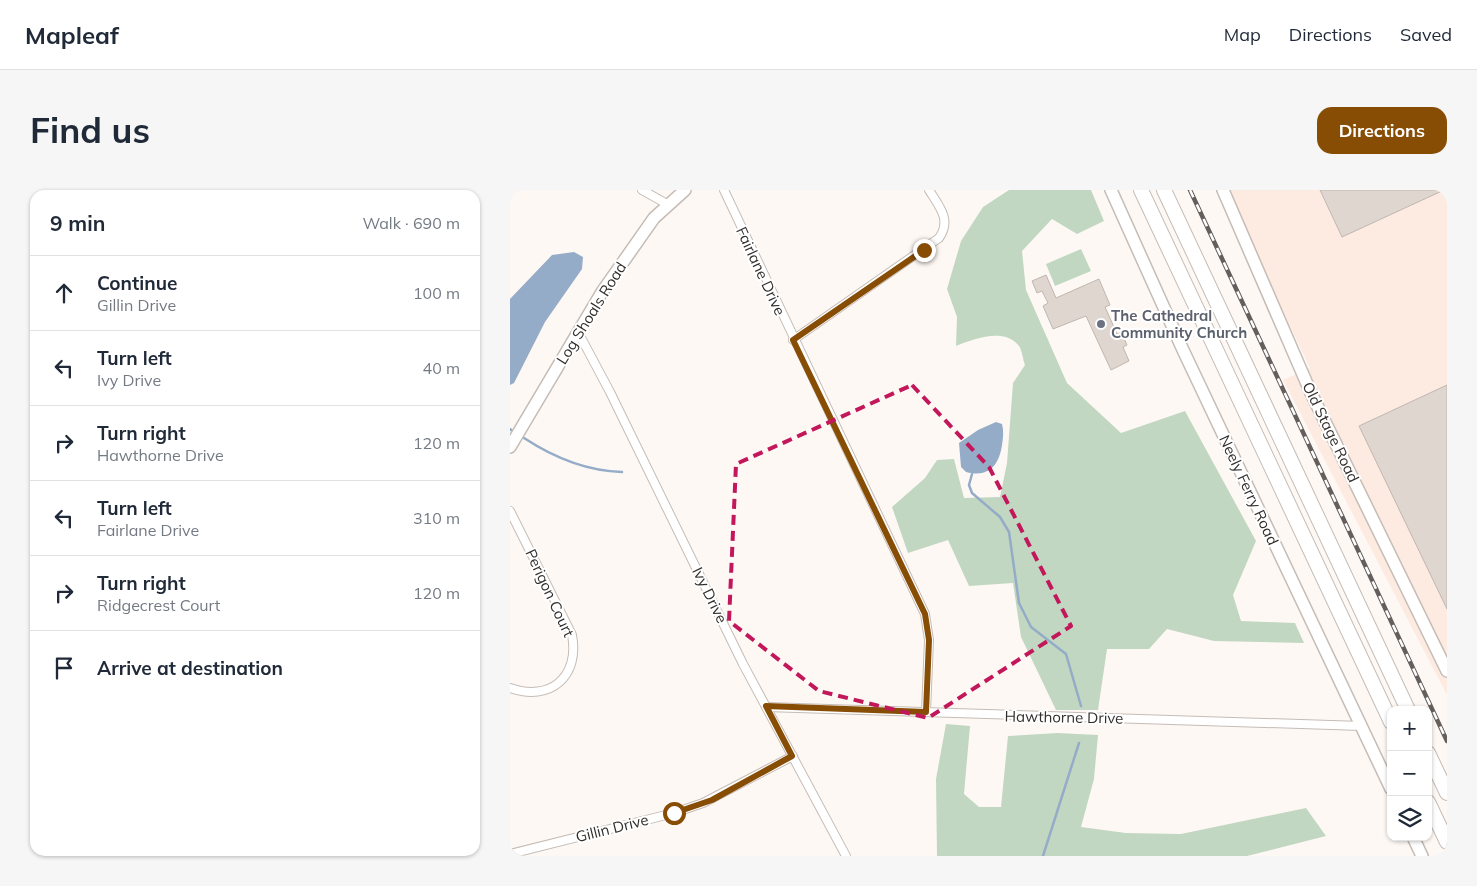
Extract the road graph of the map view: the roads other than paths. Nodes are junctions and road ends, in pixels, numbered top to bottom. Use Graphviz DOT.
graph roads {
  1 [pos="642,190"];
  2 [pos="684,190"];
  3 [pos="724,190"];
  4 [pos="929,190"];
  5 [pos="1111,190"];
  6 [pos="1141,190"];
  7 [pos="1164,190"];
  8 [pos="1223,190"];
  9 [pos="667,204"];
  10 [pos="578,332"];
  11 [pos="793,340"];
  12 [pos="510,447"];
  13 [pos="510,511"];
  14 [pos="1447,670"];
  15 [pos="510,688"];
  16 [pos="766,706"];
  17 [pos="1406,706"];
  18 [pos="926,712"];
  19 [pos="1387,713"];
  20 [pos="1362,726"];
  21 [pos="792,756"];
  22 [pos="1432,761"];
  23 [pos="1387,780"];
  24 [pos="1447,793"];
  25 [pos="1432,810"];
  26 [pos="1415,841"];
  27 [pos="1447,842"];
  28 [pos="510,854"];
  29 [pos="846,856"];
  30 [pos="1422,856"];
  1 -- 9 [label="street"];
  2 -- 9 [label="street, Log Shoals Road"];
  3 -- 11 [label="street, Fairlane Drive"];
  4 -- 11 [label="street"];
  5 -- 20 [label="street, Neely Ferry Road"];
  6 -- 19 [label="highway"];
  7 -- 17 [label="highway"];
  8 -- 14 [label="street, Old Stage Road"];
  9 -- 10 [label="street, Log Shoals Road"];
  10 -- 12 [label="street, Log Shoals Road"];
  10 -- 16 [label="street, Ivy Drive"];
  11 -- 18 [label="street, Fairlane Drive"];
  13 -- 15 [label="street, Perigon Court"];
  16 -- 18 [label="street, Hawthorne Drive"];
  16 -- 21 [label="street, Ivy Drive"];
  18 -- 20 [label="street, Hawthorne Drive"];
  20 -- 23 [label="street, Neely Ferry Road"];
  21 -- 28 [label="street, Gillin Drive"];
  21 -- 29 [label="street, Ivy Drive"];
  22 -- 24 [label="highway"];
  25 -- 27 [label="highway"];
  26 -- 30 [label="street"];
}
